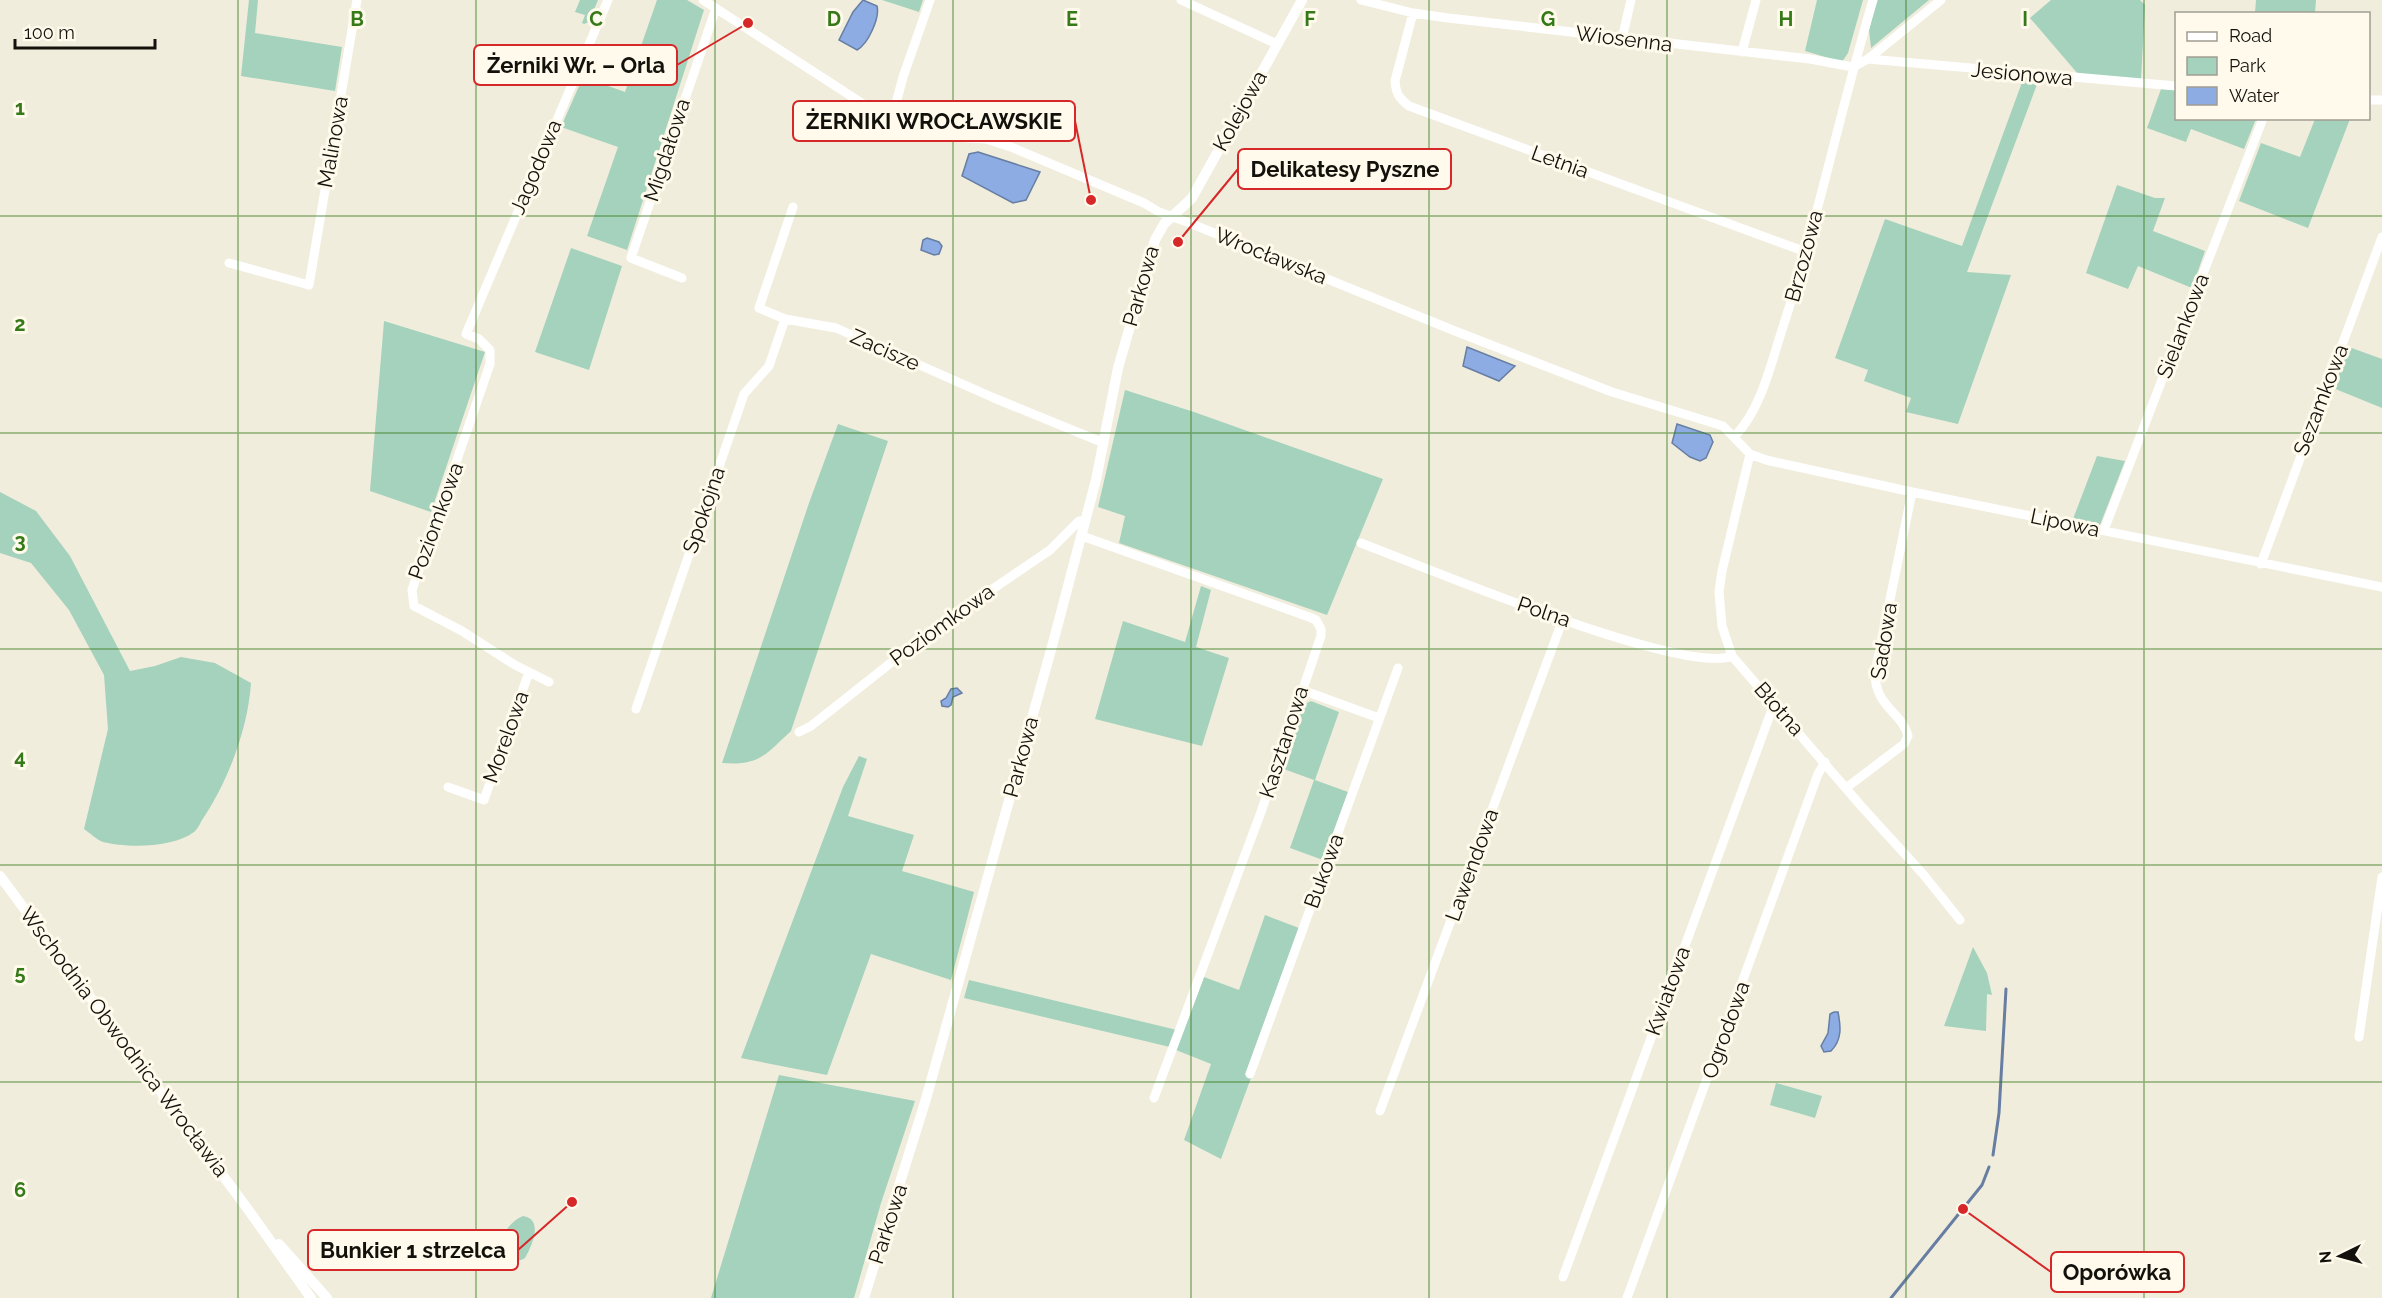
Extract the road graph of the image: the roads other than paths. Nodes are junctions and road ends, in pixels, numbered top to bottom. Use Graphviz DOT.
graph roads {
  1 [pos="357,0"];
  2 [pos="608,0"];
  3 [pos="702,0"];
  4 [pos="930,0"];
  5 [pos="1180,0"];
  6 [pos="1302,0"];
  7 [pos="1361,0"];
  8 [pos="1631,0"];
  9 [pos="1756,0"];
  10 [pos="1873,0"];
  11 [pos="1941,0"];
  12 [pos="716,8"];
  13 [pos="1413,14"];
  14 [pos="1622,39"];
  15 [pos="1277,44"];
  16 [pos="1742,52"];
  17 [pos="1868,59"];
  18 [pos="1853,67"];
  19 [pos="2175,86"];
  20 [pos="2262,121"];
  21 [pos="891,122"];
  22 [pos="793,207"];
  23 [pos="1172,217"];
  24 [pos="2382,237"];
  25 [pos="1806,252"];
  26 [pos="229,263"];
  27 [pos="682,278"];
  28 [pos="785,319"];
  29 [pos="466,334"];
  30 [pos="1735,436"];
  31 [pos="1104,443"];
  32 [pos="1750,454"];
  33 [pos="1912,492"];
  34 [pos="1085,521"];
  35 [pos="2104,531"];
  36 [pos="1082,536"];
  37 [pos="1361,543"];
  38 [pos="2261,564"];
  39 [pos="2382,588"];
  40 [pos="1563,619"];
  41 [pos="1732,656"];
  42 [pos="1398,668"];
  43 [pos="529,672"];
  44 [pos="549,682"];
  45 [pos="1302,690"];
  46 [pos="1774,705"];
  47 [pos="636,709"];
  48 [pos="1379,718"];
  49 [pos="799,732"];
  50 [pos="1825,762"];
  51 [pos="448,787"];
  52 [pos="1846,788"];
  53 [pos="0,876"];
  54 [pos="2382,877"];
  55 [pos="1960,920"];
  56 [pos="2359,1037"];
  57 [pos="1250,1074"];
  58 [pos="1154,1098"];
  59 [pos="1380,1111"];
  60 [pos="247,1208"];
  61 [pos="1563,1277"];
  62 [pos="311,1298"];
  63 [pos="327,1298"];
  64 [pos="864,1298"];
  65 [pos="1627,1298"];
  1 -- 26 [label="street, Malinowa"];
  2 -- 29 [label="street, Jagodowa"];
  3 -- 12 [label="street, Wrocławska"];
  4 -- 21 [label="street"];
  5 -- 15 [label="street"];
  6 -- 15 [label="street, Kolejowa"];
  7 -- 13 [label="street, Wiosenna"];
  8 -- 14 [label="street"];
  9 -- 16 [label="street"];
  10 -- 18 [label="street, Brzozowa"];
  11 -- 17 [label="street"];
  12 -- 21 [label="street, Wrocławska"];
  12 -- 27 [label="street, Migdałowa"];
  13 -- 14 [label="street, Wiosenna"];
  13 -- 25 [label="street, Letnia"];
  14 -- 16 [label="street, Wiosenna"];
  15 -- 23 [label="street, Kolejowa"];
  16 -- 18 [label="street, Wiosenna"];
  17 -- 18 [label="street"];
  17 -- 19 [label="street, Jesionowa"];
  18 -- 25 [label="street, Brzozowa"];
  20 -- 35 [label="street, Sielankowa"];
  21 -- 23 [label="street, Wrocławska"];
  22 -- 28 [label="street, Zacisze"];
  23 -- 30 [label="street, Wrocławska"];
  23 -- 31 [label="street, Parkowa"];
  24 -- 38 [label="street, Sezamkowa"];
  25 -- 30 [label="street, Brzozowa"];
  28 -- 31 [label="street, Zacisze"];
  28 -- 47 [label="street, Spokojna"];
  29 -- 43 [label="street, Poziomkowa"];
  30 -- 32 [label="street, Wrocławska"];
  31 -- 34 [label="street, Parkowa"];
  32 -- 33 [label="street, Lipowa"];
  32 -- 41 [label="street, Błotna"];
  33 -- 35 [label="street, Lipowa"];
  33 -- 52 [label="street, Sadowa"];
  34 -- 36 [label="street, Parkowa"];
  34 -- 49 [label="street, Poziomkowa"];
  35 -- 38 [label="street, Lipowa"];
  36 -- 45 [label="street, Kasztanowa"];
  36 -- 64 [label="street, Parkowa"];
  37 -- 40 [label="street, Polna"];
  38 -- 39 [label="street, Lipowa"];
  40 -- 41 [label="street, Polna"];
  40 -- 59 [label="street, Lawendowa"];
  41 -- 46 [label="street, Błotna"];
  42 -- 48 [label="street, Bukowa"];
  43 -- 44 [label="street, Poziomkowa"];
  43 -- 51 [label="street, Morelowa"];
  45 -- 48 [label="street"];
  45 -- 58 [label="street, Kasztanowa"];
  46 -- 50 [label="street, Błotna"];
  46 -- 61 [label="street, Kwiatowa"];
  48 -- 57 [label="street, Bukowa"];
  50 -- 52 [label="street, Błotna"];
  50 -- 65 [label="street, Ogrodowa"];
  52 -- 55 [label="street, Błotna"];
  53 -- 60 [label="street, Wschodnia Obwodnica Wrocławia"];
  54 -- 56 [label="street"];
  60 -- 62 [label="street, Wschodnia Obwodnica Wrocławia"];
  60 -- 63 [label="street, Wschodnia Obwodnica Wrocławia"];
}
